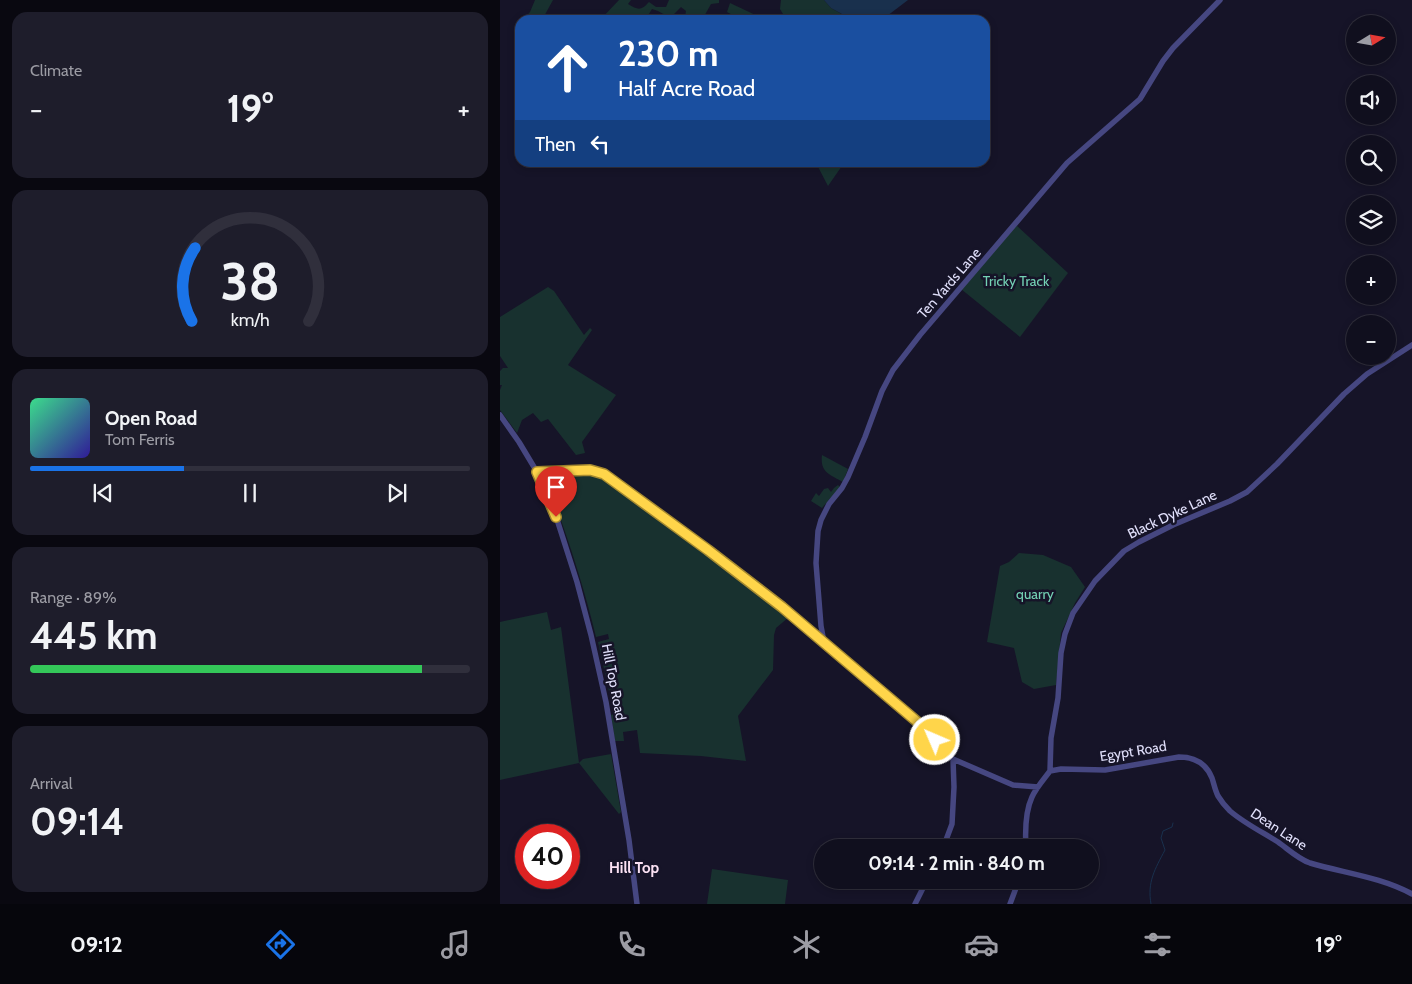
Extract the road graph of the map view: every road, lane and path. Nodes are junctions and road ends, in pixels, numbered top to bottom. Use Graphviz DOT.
graph roads {
  1 [pos="1220,0"];
  2 [pos="1412,345"];
  3 [pos="500,415"];
  4 [pos="537,472"];
  5 [pos="821,626"];
  6 [pos="810,631"];
  7 [pos="824,642"];
  8 [pos="953,759"];
  9 [pos="1050,771"];
  10 [pos="1211,776"];
  11 [pos="1038,787"];
  12 [pos="947,839"];
  13 [pos="1026,839"];
  14 [pos="922,889"];
  15 [pos="1016,889"];
  16 [pos="1412,894"];
  17 [pos="637,904"];
  18 [pos="915,904"];
  19 [pos="1010,904"];
  1 -- 5 [label="street, Ten Yards Lane"];
  2 -- 9 [label="street, Black Dyke Lane"];
  3 -- 4 [label="street, Hill Top Road"];
  4 -- 6 [label="street"];
  4 -- 17 [label="street, Hill Top Road"];
  5 -- 6 [label="street"];
  5 -- 7 [label="street, Ten Yards Lane"];
  6 -- 7 [label="street"];
  7 -- 8 [label="street"];
  8 -- 11 [label="street"];
  8 -- 12 [label="street"];
  9 -- 10 [label="street, Egypt Road"];
  9 -- 11 [label="street"];
  10 -- 16 [label="street, Dean Lane"];
  11 -- 13 [label="street"];
  14 -- 18 [label="street"];
  15 -- 19 [label="street"];
}
